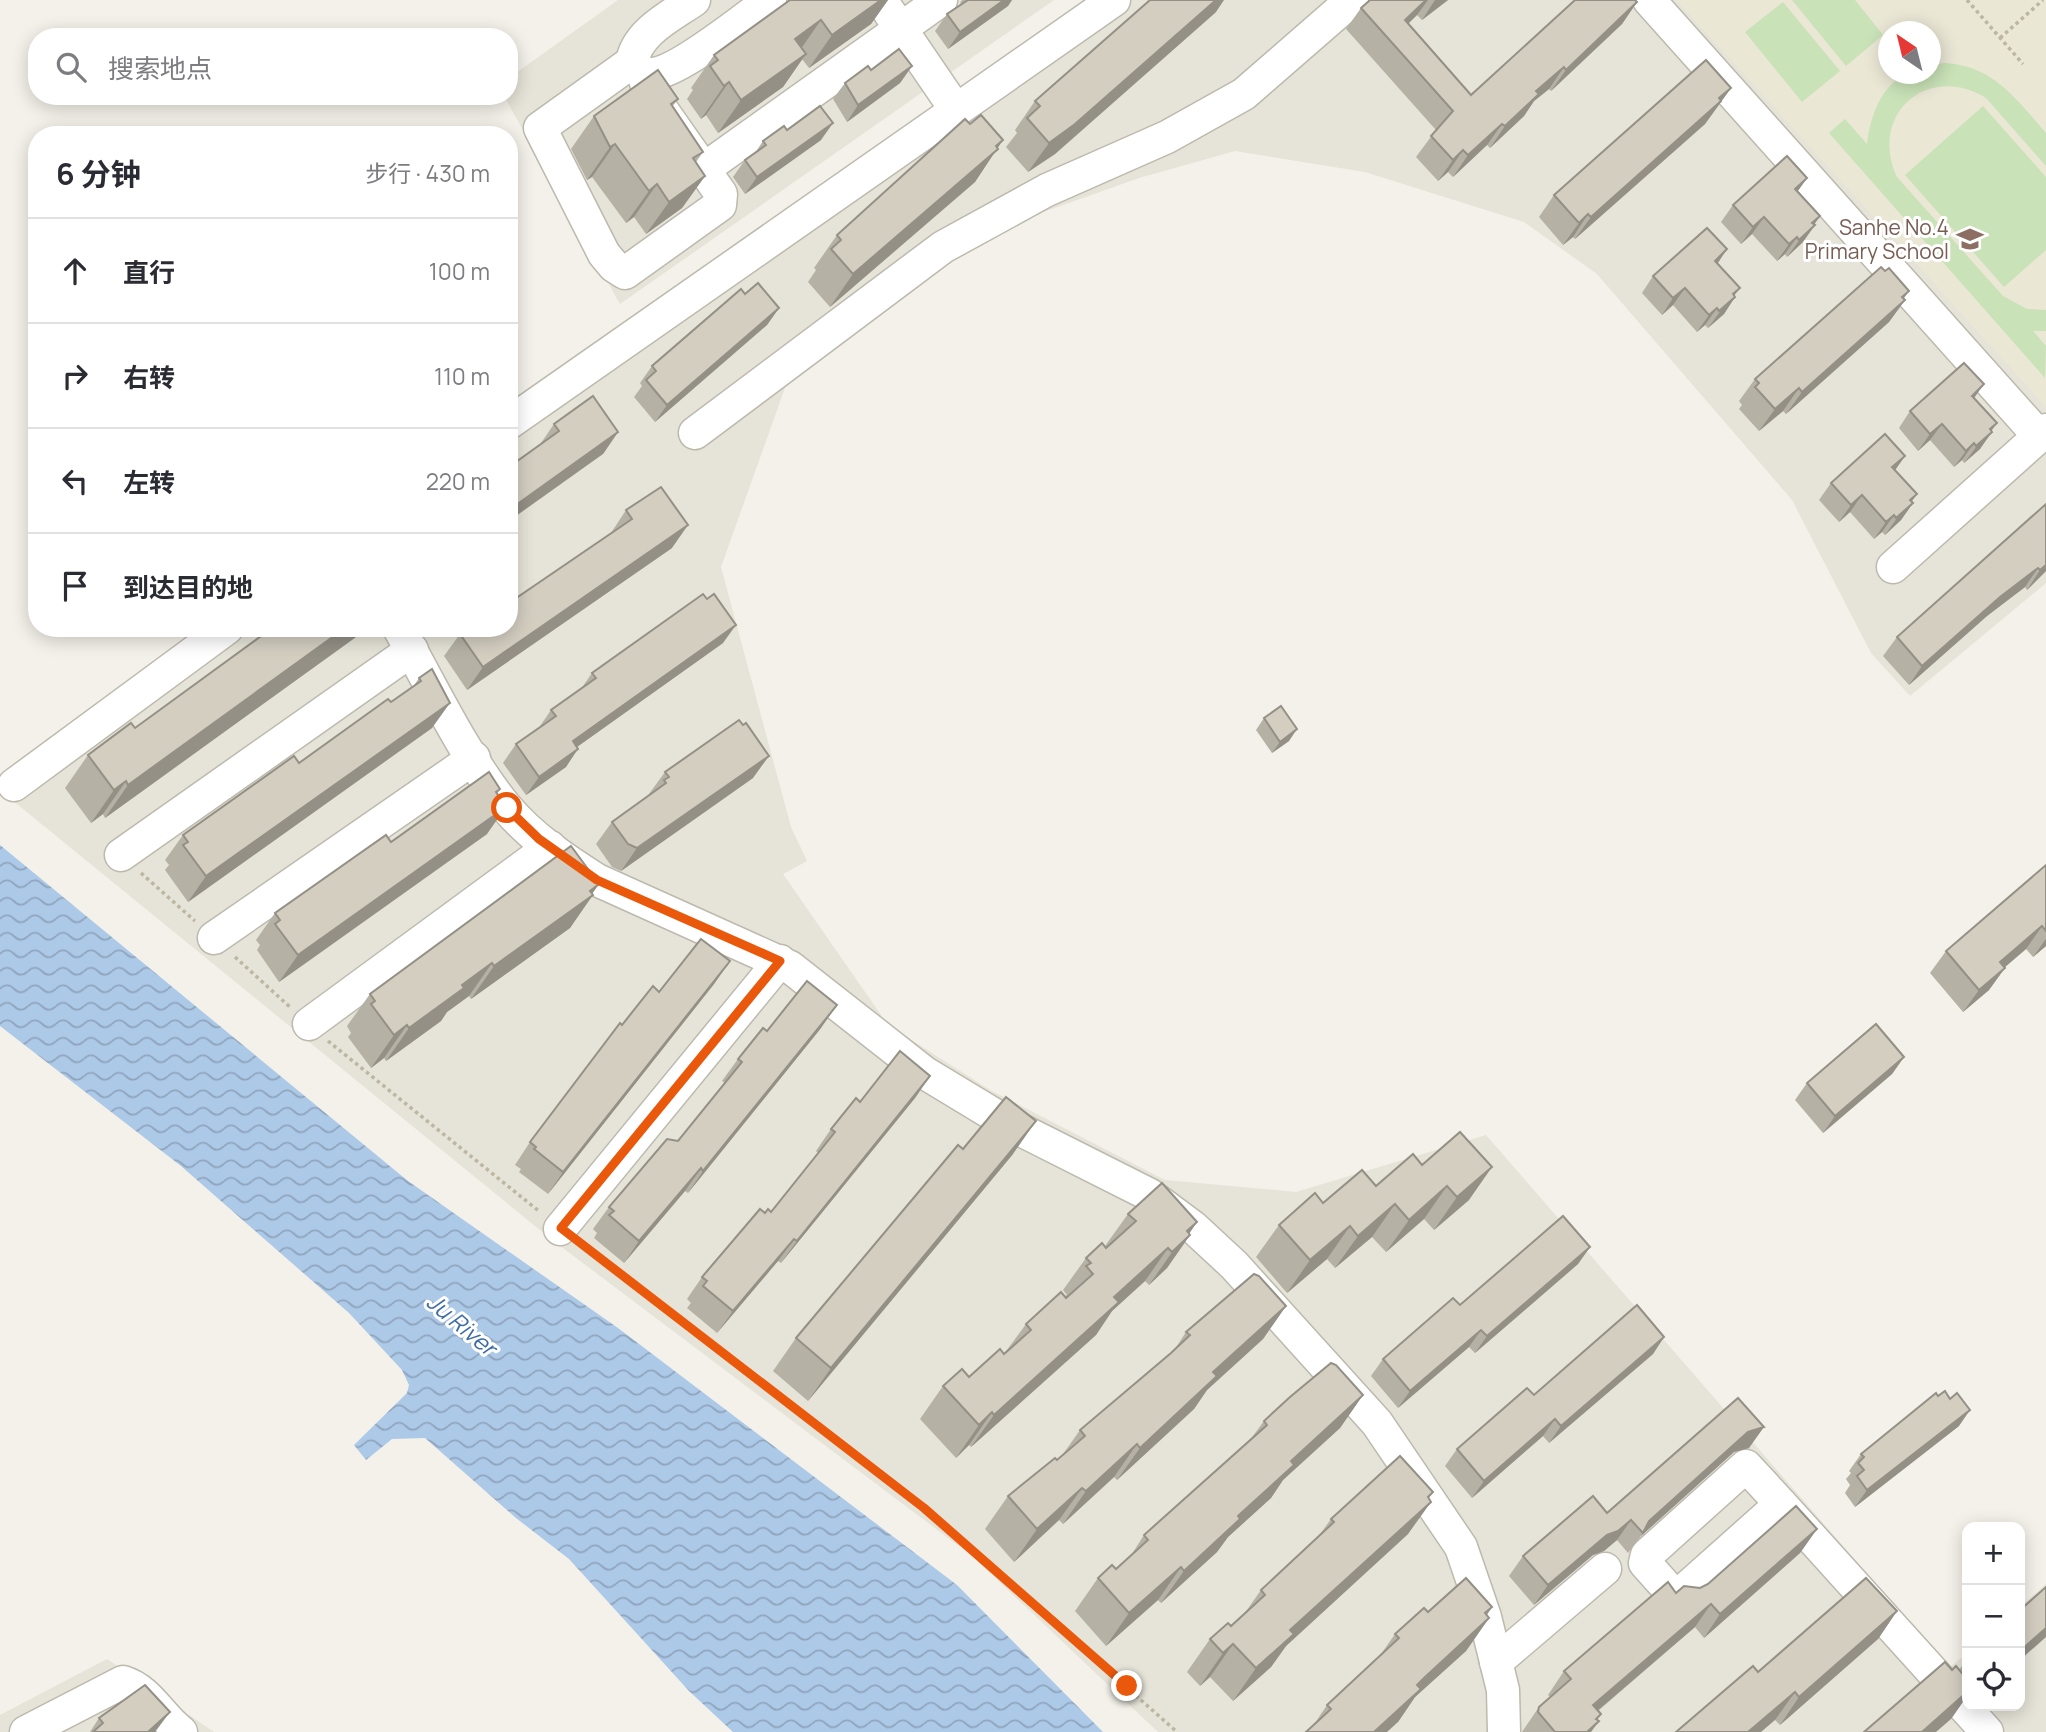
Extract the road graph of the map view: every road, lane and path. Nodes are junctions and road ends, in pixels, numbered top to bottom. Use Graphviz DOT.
graph roads {
  1 [pos="694,0"];
  2 [pos="769,0"];
  3 [pos="881,0"];
  4 [pos="941,0"];
  5 [pos="1114,0"];
  6 [pos="1352,0"];
  7 [pos="1649,0"];
  8 [pos="1966,0"];
  9 [pos="2043,0"];
  10 [pos="901,29"];
  11 [pos="2000,38"];
  12 [pos="2023,64"];
  13 [pos="638,67"];
  14 [pos="956,110"];
  15 [pos="705,169"];
  16 [pos="518,417"];
  17 [pos="695,433"];
  18 [pos="2043,433"];
  19 [pos="1893,566"];
  20 [pos="215,637"];
  21 [pos="405,639"];
  22 [pos="474,758"];
  23 [pos="14,785"];
  24 [pos="550,847"];
  25 [pos="121,855"];
  26 [pos="214,938"];
  27 [pos="780,961"];
  28 [pos="309,1024"];
  29 [pos="561,1228"];
  30 [pos="1780,1503"];
  31 [pos="1605,1569"];
  32 [pos="1496,1662"];
  33 [pos="26,1732"];
  34 [pos="181,1732"];
  35 [pos="1177,1732"];
  36 [pos="1504,1732"];
  37 [pos="1987,1732"];
  1 -- 13 [label="street"];
  2 -- 13 [label="street"];
  3 -- 10 [label="street"];
  4 -- 10 [label="street"];
  5 -- 14 [label="street"];
  6 -- 17 [label="street"];
  7 -- 18 [label="street"];
  8 -- 11 [label="path"];
  9 -- 11 [label="path"];
  10 -- 14 [label="street"];
  10 -- 15 [label="street"];
  11 -- 12 [label="path"];
  13 -- 15 [label="street"];
  13 -- 15 [label="street"];
  14 -- 16 [label="street"];
  18 -- 19 [label="street"];
  20 -- 23 [label="street"];
  21 -- 22 [label="street"];
  21 -- 25 [label="street"];
  22 -- 24 [label="street"];
  22 -- 26 [label="street"];
  24 -- 27 [label="street"];
  24 -- 28 [label="street"];
  25 -- 26 [label="path"];
  26 -- 28 [label="path"];
  27 -- 29 [label="street"];
  27 -- 32 [label="street"];
  28 -- 29 [label="path"];
  29 -- 35 [label="path"];
  30 -- 37 [label="street"];
  31 -- 32 [label="street"];
  32 -- 36 [label="street"];
  33 -- 34 [label="street"];
}
